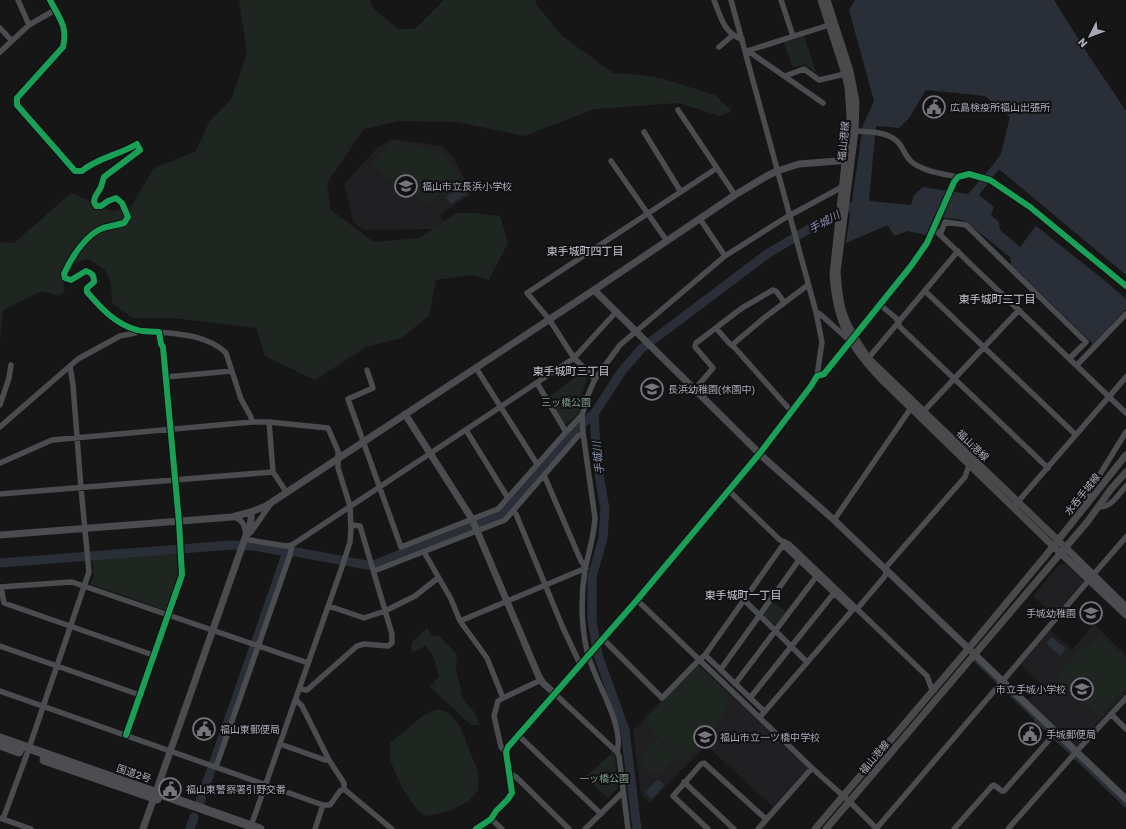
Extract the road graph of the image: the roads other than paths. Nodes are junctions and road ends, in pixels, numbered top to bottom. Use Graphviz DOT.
graph roads {
  1 [pos="18,0"];
  2 [pos="50,0"];
  3 [pos="714,0"];
  4 [pos="731,0"];
  5 [pos="781,0"];
  6 [pos="821,0"];
  7 [pos="827,0"];
  8 [pos="55,10"];
  9 [pos="829,24"];
  10 [pos="29,25"];
  11 [pos="0,28"];
  12 [pos="734,35"];
  13 [pos="793,36"];
  14 [pos="742,39"];
  15 [pos="12,41"];
  16 [pos="719,47"];
  17 [pos="0,52"];
  18 [pos="746,52"];
  19 [pos="845,74"];
  20 [pos="785,76"];
  21 [pos="823,103"];
  22 [pos="678,110"];
  23 [pos="857,131"];
  24 [pos="644,132"];
  25 [pos="848,160"];
  26 [pos="611,161"];
  27 [pos="717,168"];
  28 [pos="777,171"];
  29 [pos="958,178"];
  30 [pos="844,189"];
  31 [pos="681,192"];
  32 [pos="735,195"];
  33 [pos="648,214"];
  34 [pos="790,217"];
  35 [pos="700,219"];
  36 [pos="934,229"];
  37 [pos="940,235"];
  38 [pos="667,241"];
  39 [pos="958,251"];
  40 [pos="725,256"];
  41 [pos="808,285"];
  42 [pos="1126,286"];
  43 [pos="594,290"];
  44 [pos="925,291"];
  45 [pos="784,302"];
  46 [pos="879,304"];
  47 [pos="1019,310"];
  48 [pos="616,312"];
  49 [pos="816,312"];
  50 [pos="1126,314"];
  51 [pos="549,319"];
  52 [pos="898,322"];
  53 [pos="716,328"];
  54 [pos="138,330"];
  55 [pos="636,331"];
  56 [pos="159,332"];
  57 [pos="852,338"];
  58 [pos="732,346"];
  59 [pos="985,348"];
  60 [pos="574,358"];
  61 [pos="1070,358"];
  62 [pos="866,360"];
  63 [pos="11,365"];
  64 [pos="1077,365"];
  65 [pos="70,366"];
  66 [pos="476,368"];
  67 [pos="367,370"];
  68 [pos="232,371"];
  69 [pos="817,376"];
  70 [pos="166,377"];
  71 [pos="1126,377"];
  72 [pos="595,379"];
  73 [pos="954,379"];
  74 [pos="537,383"];
  75 [pos="695,389"];
  76 [pos="1109,396"];
  77 [pos="0,405"];
  78 [pos="501,407"];
  79 [pos="911,408"];
  80 [pos="791,411"];
  81 [pos="1126,413"];
  82 [pos="405,414"];
  83 [pos="922,414"];
  84 [pos="582,416"];
  85 [pos="252,422"];
  86 [pos="269,422"];
  87 [pos="0,427"];
  88 [pos="170,430"];
  89 [pos="466,430"];
  90 [pos="583,431"];
  91 [pos="566,432"];
  92 [pos="1126,432"];
  93 [pos="1076,435"];
  94 [pos="78,438"];
  95 [pos="364,442"];
  96 [pos="430,453"];
  97 [pos="760,453"];
  98 [pos="1126,455"];
  99 [pos="338,459"];
  100 [pos="0,463"];
  101 [pos="538,464"];
  102 [pos="971,465"];
  103 [pos="1048,468"];
  104 [pos="273,472"];
  105 [pos="1126,472"];
  106 [pos="544,475"];
  107 [pos="174,480"];
  108 [pos="1126,486"];
  109 [pos="380,487"];
  110 [pos="81,488"];
  111 [pos="728,490"];
  112 [pos="287,493"];
  113 [pos="0,494"];
  114 [pos="508,498"];
  115 [pos="273,502"];
  116 [pos="1016,505"];
  117 [pos="350,506"];
  118 [pos="1098,507"];
  119 [pos="513,510"];
  120 [pos="1083,510"];
  121 [pos="251,512"];
  122 [pos="232,517"];
  123 [pos="473,520"];
  124 [pos="834,520"];
  125 [pos="179,522"];
  126 [pos="351,525"];
  127 [pos="85,529"];
  128 [pos="476,530"];
  129 [pos="0,535"];
  130 [pos="1126,537"];
  131 [pos="244,541"];
  132 [pos="784,543"];
  133 [pos="1055,543"];
  134 [pos="1124,544"];
  135 [pos="291,550"];
  136 [pos="1062,550"];
  137 [pos="424,552"];
  138 [pos="799,560"];
  139 [pos="373,567"];
  140 [pos="586,568"];
  141 [pos="886,570"];
  142 [pos="816,577"];
  143 [pos="1091,577"];
  144 [pos="438,578"];
  145 [pos="85,586"];
  146 [pos="545,586"];
  147 [pos="1,587"];
  148 [pos="834,593"];
  149 [pos="637,600"];
  150 [pos="744,600"];
  151 [pos="507,602"];
  152 [pos="329,606"];
  153 [pos="1126,607"];
  154 [pos="854,609"];
  155 [pos="385,611"];
  156 [pos="169,614"];
  157 [pos="1126,615"];
  158 [pos="759,616"];
  159 [pos="460,622"];
  160 [pos="71,626"];
  161 [pos="212,630"];
  162 [pos="775,631"];
  163 [pos="602,640"];
  164 [pos="255,645"];
  165 [pos="0,646"];
  166 [pos="791,647"];
  167 [pos="972,651"];
  168 [pos="589,654"];
  169 [pos="154,655"];
  170 [pos="705,655"];
  171 [pos="700,660"];
  172 [pos="807,662"];
  173 [pos="308,663"];
  174 [pos="580,664"];
  175 [pos="57,666"];
  176 [pos="721,669"];
  177 [pos="541,680"];
  178 [pos="1002,681"];
  179 [pos="735,684"];
  180 [pos="300,689"];
  181 [pos="934,690"];
  182 [pos="0,691"];
  183 [pos="554,693"];
  184 [pos="140,695"];
  185 [pos="503,698"];
  186 [pos="750,698"];
  187 [pos="1126,698"];
  188 [pos="296,700"];
  189 [pos="44,706"];
  190 [pos="764,711"];
  191 [pos="1111,714"];
  192 [pos="760,718"];
  193 [pos="1126,729"];
  194 [pos="1056,732"];
  195 [pos="126,735"];
  196 [pos="518,735"];
  197 [pos="0,738"];
  198 [pos="280,744"];
  199 [pos="0,745"];
  200 [pos="170,750"];
  201 [pos="28,751"];
  202 [pos="506,752"];
  203 [pos="616,752"];
  204 [pos="1076,752"];
  205 [pos="329,760"];
  206 [pos="213,766"];
  207 [pos="812,768"];
  208 [pos="509,773"];
  209 [pos="684,782"];
  210 [pos="266,784"];
  211 [pos="344,789"];
  212 [pos="623,792"];
  213 [pos="154,795"];
  214 [pos="843,795"];
  215 [pos="1126,799"];
  216 [pos="850,802"];
  217 [pos="323,805"];
  218 [pos="600,814"];
  219 [pos="2,818"];
  220 [pos="491,818"];
  221 [pos="766,819"];
  222 [pos="484,823"];
  223 [pos="254,828"];
  224 [pos="30,829"];
  225 [pos="143,829"];
  226 [pos="241,829"];
  227 [pos="315,829"];
  228 [pos="392,829"];
  229 [pos="476,829"];
  230 [pos="487,829"];
  231 [pos="502,829"];
  232 [pos="570,829"];
  233 [pos="585,829"];
  234 [pos="628,829"];
  235 [pos="708,829"];
  236 [pos="734,829"];
  237 [pos="758,829"];
  238 [pos="815,829"];
  239 [pos="826,829"];
  240 [pos="876,829"];
  241 [pos="954,829"];
  242 [pos="1008,829"];
  1 -- 10 [label="street"];
  2 -- 8 [label="street"];
  3 -- 12 [label="street"];
  4 -- 14 [label="street"];
  5 -- 13 [label="street"];
  6 -- 9 [label="main road, 福山港線"];
  7 -- 23 [label="main road, 福山港線"];
  8 -- 10 [label="street"];
  8 -- 54 [label="street"];
  9 -- 13 [label="street"];
  9 -- 19 [label="main road, 福山港線"];
  10 -- 15 [label="street"];
  11 -- 15 [label="street"];
  12 -- 14 [label="street"];
  12 -- 16 [label="street"];
  13 -- 18 [label="street"];
  14 -- 18 [label="street"];
  15 -- 17 [label="street"];
  18 -- 20 [label="street"];
  18 -- 28 [label="street"];
  19 -- 20 [label="street"];
  19 -- 25 [label="main road, 福山港線"];
  20 -- 21 [label="street"];
  22 -- 27 [label="street"];
  23 -- 25 [label="main road, 福山港線"];
  23 -- 29 [label="street"];
  24 -- 31 [label="street"];
  25 -- 28 [label="street"];
  25 -- 30 [label="main road, 福山港線"];
  26 -- 33 [label="street"];
  27 -- 31 [label="street"];
  27 -- 32 [label="street"];
  28 -- 32 [label="street"];
  28 -- 34 [label="street"];
  29 -- 36 [label="street"];
  29 -- 42 [label="street"];
  30 -- 34 [label="street"];
  30 -- 57 [label="main road, 福山港線"];
  31 -- 33 [label="street"];
  32 -- 35 [label="street"];
  33 -- 38 [label="street"];
  33 -- 51 [label="street"];
  34 -- 40 [label="street"];
  34 -- 41 [label="street"];
  35 -- 38 [label="street"];
  35 -- 40 [label="street"];
  36 -- 37 [label="street"];
  36 -- 46 [label="street"];
  37 -- 39 [label="street"];
  37 -- 61 [label="street"];
  38 -- 43 [label="street"];
  39 -- 44 [label="street"];
  39 -- 47 [label="street"];
  40 -- 55 [label="street"];
  41 -- 45 [label="street"];
  41 -- 49 [label="street"];
  43 -- 48 [label="street"];
  43 -- 51 [label="street"];
  44 -- 52 [label="street"];
  44 -- 59 [label="street"];
  45 -- 53 [label="street"];
  45 -- 58 [label="street"];
  46 -- 52 [label="street"];
  46 -- 57 [label="street"];
  47 -- 59 [label="street"];
  47 -- 61 [label="street"];
  48 -- 55 [label="street"];
  48 -- 60 [label="street"];
  49 -- 57 [label="street"];
  49 -- 69 [label="street"];
  50 -- 64 [label="street"];
  51 -- 60 [label="street"];
  51 -- 66 [label="street"];
  52 -- 62 [label="street"];
  52 -- 73 [label="street"];
  53 -- 58 [label="street"];
  53 -- 75 [label="street"];
  54 -- 56 [label="street"];
  54 -- 65 [label="street"];
  55 -- 72 [label="street"];
  55 -- 75 [label="street"];
  56 -- 68 [label="street"];
  56 -- 70 [label="street"];
  57 -- 62 [label="main road, 福山港線"];
  57 -- 69 [label="street"];
  58 -- 80 [label="street"];
  59 -- 73 [label="street"];
  59 -- 93 [label="street"];
  60 -- 72 [label="street"];
  60 -- 74 [label="street"];
  61 -- 64 [label="street"];
  62 -- 79 [label="main road, 福山港線"];
  62 -- 83 [label="main road, 福山港線"];
  63 -- 77 [label="street"];
  64 -- 76 [label="street"];
  65 -- 87 [label="street"];
  65 -- 94 [label="street"];
  66 -- 78 [label="street"];
  66 -- 82 [label="street"];
  67 -- 95 [label="street"];
  68 -- 70 [label="street"];
  68 -- 85 [label="street"];
  69 -- 80 [label="street"];
  70 -- 88 [label="street"];
  71 -- 76 [label="street"];
  72 -- 84 [label="street"];
  73 -- 83 [label="street"];
  73 -- 103 [label="street"];
  74 -- 78 [label="street"];
  74 -- 91 [label="street"];
  75 -- 97 [label="street"];
  76 -- 81 [label="street"];
  76 -- 93 [label="street"];
  78 -- 89 [label="street"];
  78 -- 101 [label="street"];
  79 -- 83 [label="main road, 福山港線"];
  79 -- 124 [label="street"];
  80 -- 97 [label="street"];
  82 -- 95 [label="street"];
  82 -- 96 [label="street"];
  83 -- 102 [label="main road, 福山港線"];
  83 -- 116 [label="main road, 福山港線"];
  84 -- 90 [label="street"];
  84 -- 91 [label="street"];
  85 -- 86 [label="street"];
  85 -- 88 [label="street"];
  86 -- 99 [label="street"];
  86 -- 104 [label="street"];
  88 -- 94 [label="street"];
  88 -- 107 [label="street"];
  89 -- 96 [label="street"];
  89 -- 114 [label="street"];
  90 -- 106 [label="street"];
  90 -- 140 [label="street"];
  91 -- 101 [label="street"];
  92 -- 120 [label="street"];
  93 -- 103 [label="street"];
  94 -- 100 [label="street"];
  94 -- 110 [label="street"];
  95 -- 99 [label="street"];
  95 -- 109 [label="street"];
  96 -- 109 [label="street"];
  96 -- 123 [label="street"];
  97 -- 111 [label="street"];
  97 -- 124 [label="street"];
  98 -- 120 [label="main road, 水呑手城線"];
  99 -- 112 [label="street"];
  99 -- 117 [label="street"];
  101 -- 114 [label="street"];
  102 -- 116 [label="main road, 福山港線"];
  102 -- 141 [label="street"];
  103 -- 116 [label="street"];
  104 -- 107 [label="street"];
  104 -- 112 [label="street"];
  105 -- 118 [label="main road, 水呑手城線"];
  106 -- 119 [label="street"];
  106 -- 140 [label="street"];
  107 -- 110 [label="street"];
  107 -- 125 [label="street"];
  108 -- 118 [label="street"];
  109 -- 117 [label="street"];
  109 -- 123 [label="street"];
  110 -- 113 [label="street"];
  110 -- 127 [label="street"];
  111 -- 132 [label="street"];
  111 -- 149 [label="street"];
  112 -- 115 [label="street"];
  114 -- 123 [label="street"];
  115 -- 121 [label="street"];
  115 -- 131 [label="street"];
  116 -- 133 [label="main road, 福山港線"];
  117 -- 126 [label="street"];
  117 -- 135 [label="street"];
  118 -- 136 [label="main road, 水呑手城線"];
  119 -- 128 [label="street"];
  119 -- 146 [label="street"];
  120 -- 133 [label="main road, 水呑手城線"];
  121 -- 122 [label="street"];
  121 -- 131 [label="street"];
  122 -- 125 [label="street"];
  122 -- 131 [label="street"];
  123 -- 128 [label="street"];
  124 -- 141 [label="street"];
  125 -- 127 [label="street"];
  125 -- 156 [label="street"];
  126 -- 139 [label="street"];
  126 -- 152 [label="street"];
  127 -- 129 [label="street"];
  127 -- 145 [label="street"];
  128 -- 137 [label="street"];
  128 -- 151 [label="street"];
  130 -- 134 [label="street"];
  131 -- 135 [label="street"];
  131 -- 161 [label="street"];
  132 -- 138 [label="street"];
  132 -- 150 [label="street"];
  132 -- 154 [label="street"];
  133 -- 136 [label="street"];
  133 -- 167 [label="main road, 福山港線"];
  134 -- 143 [label="street"];
  135 -- 164 [label="street"];
  136 -- 143 [label="street"];
  136 -- 167 [label="main road, 福山港線"];
  137 -- 139 [label="street"];
  137 -- 144 [label="street"];
  138 -- 142 [label="street"];
  138 -- 158 [label="street"];
  139 -- 155 [label="street"];
  140 -- 146 [label="street"];
  140 -- 168 [label="street"];
  141 -- 154 [label="street"];
  141 -- 167 [label="street"];
  142 -- 148 [label="street"];
  142 -- 162 [label="street"];
  143 -- 153 [label="street"];
  143 -- 157 [label="street"];
  143 -- 178 [label="street"];
  144 -- 155 [label="street"];
  144 -- 159 [label="street"];
  145 -- 147 [label="street"];
  145 -- 156 [label="street"];
  145 -- 160 [label="street"];
  146 -- 151 [label="street"];
  146 -- 174 [label="street"];
  147 -- 160 [label="street"];
  148 -- 154 [label="street"];
  148 -- 166 [label="street"];
  149 -- 163 [label="street"];
  149 -- 171 [label="street"];
  150 -- 158 [label="street"];
  150 -- 170 [label="street"];
  151 -- 159 [label="street"];
  151 -- 177 [label="street"];
  152 -- 155 [label="street"];
  152 -- 173 [label="street"];
  154 -- 172 [label="street"];
  154 -- 181 [label="street"];
  155 -- 180 [label="street"];
  156 -- 161 [label="street"];
  156 -- 169 [label="street"];
  158 -- 162 [label="street"];
  158 -- 176 [label="street"];
  159 -- 185 [label="street"];
  160 -- 169 [label="street"];
  160 -- 175 [label="street"];
  161 -- 164 [label="street"];
  161 -- 200 [label="street"];
  162 -- 166 [label="street"];
  162 -- 179 [label="street"];
  163 -- 168 [label="street"];
  163 -- 171 [label="street"];
  164 -- 173 [label="street"];
  164 -- 206 [label="street"];
  165 -- 175 [label="street"];
  166 -- 172 [label="street"];
  166 -- 186 [label="street"];
  167 -- 178 [label="street"];
  167 -- 181 [label="main road, 福山港線"];
  167 -- 216 [label="main road, 福山港線"];
  168 -- 174 [label="street"];
  168 -- 203 [label="street"];
  169 -- 184 [label="street"];
  170 -- 171 [label="street"];
  170 -- 176 [label="street"];
  171 -- 192 [label="street"];
  172 -- 190 [label="street"];
  173 -- 180 [label="street"];
  174 -- 183 [label="street"];
  175 -- 184 [label="street"];
  175 -- 189 [label="street"];
  176 -- 179 [label="street"];
  177 -- 183 [label="street"];
  177 -- 185 [label="street"];
  178 -- 194 [label="street"];
  178 -- 240 [label="street"];
  179 -- 186 [label="street"];
  180 -- 188 [label="street"];
  181 -- 214 [label="main road, 福山港線"];
  182 -- 189 [label="street"];
  183 -- 196 [label="street"];
  183 -- 203 [label="street"];
  184 -- 195 [label="street"];
  185 -- 202 [label="street"];
  186 -- 190 [label="street"];
  187 -- 191 [label="street"];
  188 -- 198 [label="street"];
  188 -- 205 [label="street"];
  189 -- 195 [label="street"];
  189 -- 201 [label="street"];
  190 -- 192 [label="street"];
  191 -- 193 [label="street"];
  191 -- 204 [label="street"];
  192 -- 207 [label="street"];
  194 -- 204 [label="street"];
  194 -- 241 [label="street"];
  195 -- 200 [label="street"];
  196 -- 202 [label="street"];
  196 -- 218 [label="street"];
  197 -- 201 [label="highway, 国道2号"];
  198 -- 205 [label="street"];
  198 -- 210 [label="street"];
  199 -- 201 [label="highway, 国道2号"];
  200 -- 206 [label="street"];
  200 -- 213 [label="street"];
  201 -- 213 [label="highway, 国道2号"];
  201 -- 219 [label="street"];
  202 -- 208 [label="street"];
  203 -- 212 [label="street"];
  204 -- 215 [label="street"];
  204 -- 242 [label="street"];
  205 -- 211 [label="street"];
  206 -- 210 [label="street"];
  207 -- 214 [label="street"];
  207 -- 221 [label="street"];
  208 -- 220 [label="street"];
  208 -- 232 [label="street"];
  209 -- 221 [label="street"];
  209 -- 235 [label="street"];
  209 -- 236 [label="street"];
  210 -- 217 [label="street"];
  210 -- 223 [label="street"];
  211 -- 217 [label="street"];
  211 -- 228 [label="street"];
  212 -- 218 [label="street"];
  212 -- 234 [label="street"];
  213 -- 223 [label="highway, 国道2号"];
  213 -- 225 [label="street"];
  213 -- 226 [label="highway, 国道2号"];
  214 -- 216 [label="street"];
  214 -- 238 [label="main road, 福山港線"];
  216 -- 239 [label="main road, 福山港線"];
  216 -- 240 [label="street"];
  217 -- 227 [label="street"];
  218 -- 233 [label="street"];
  219 -- 224 [label="street"];
  220 -- 222 [label="street"];
  220 -- 231 [label="street"];
  221 -- 237 [label="street"];
  222 -- 229 [label="street"];
  222 -- 230 [label="street"];
}
